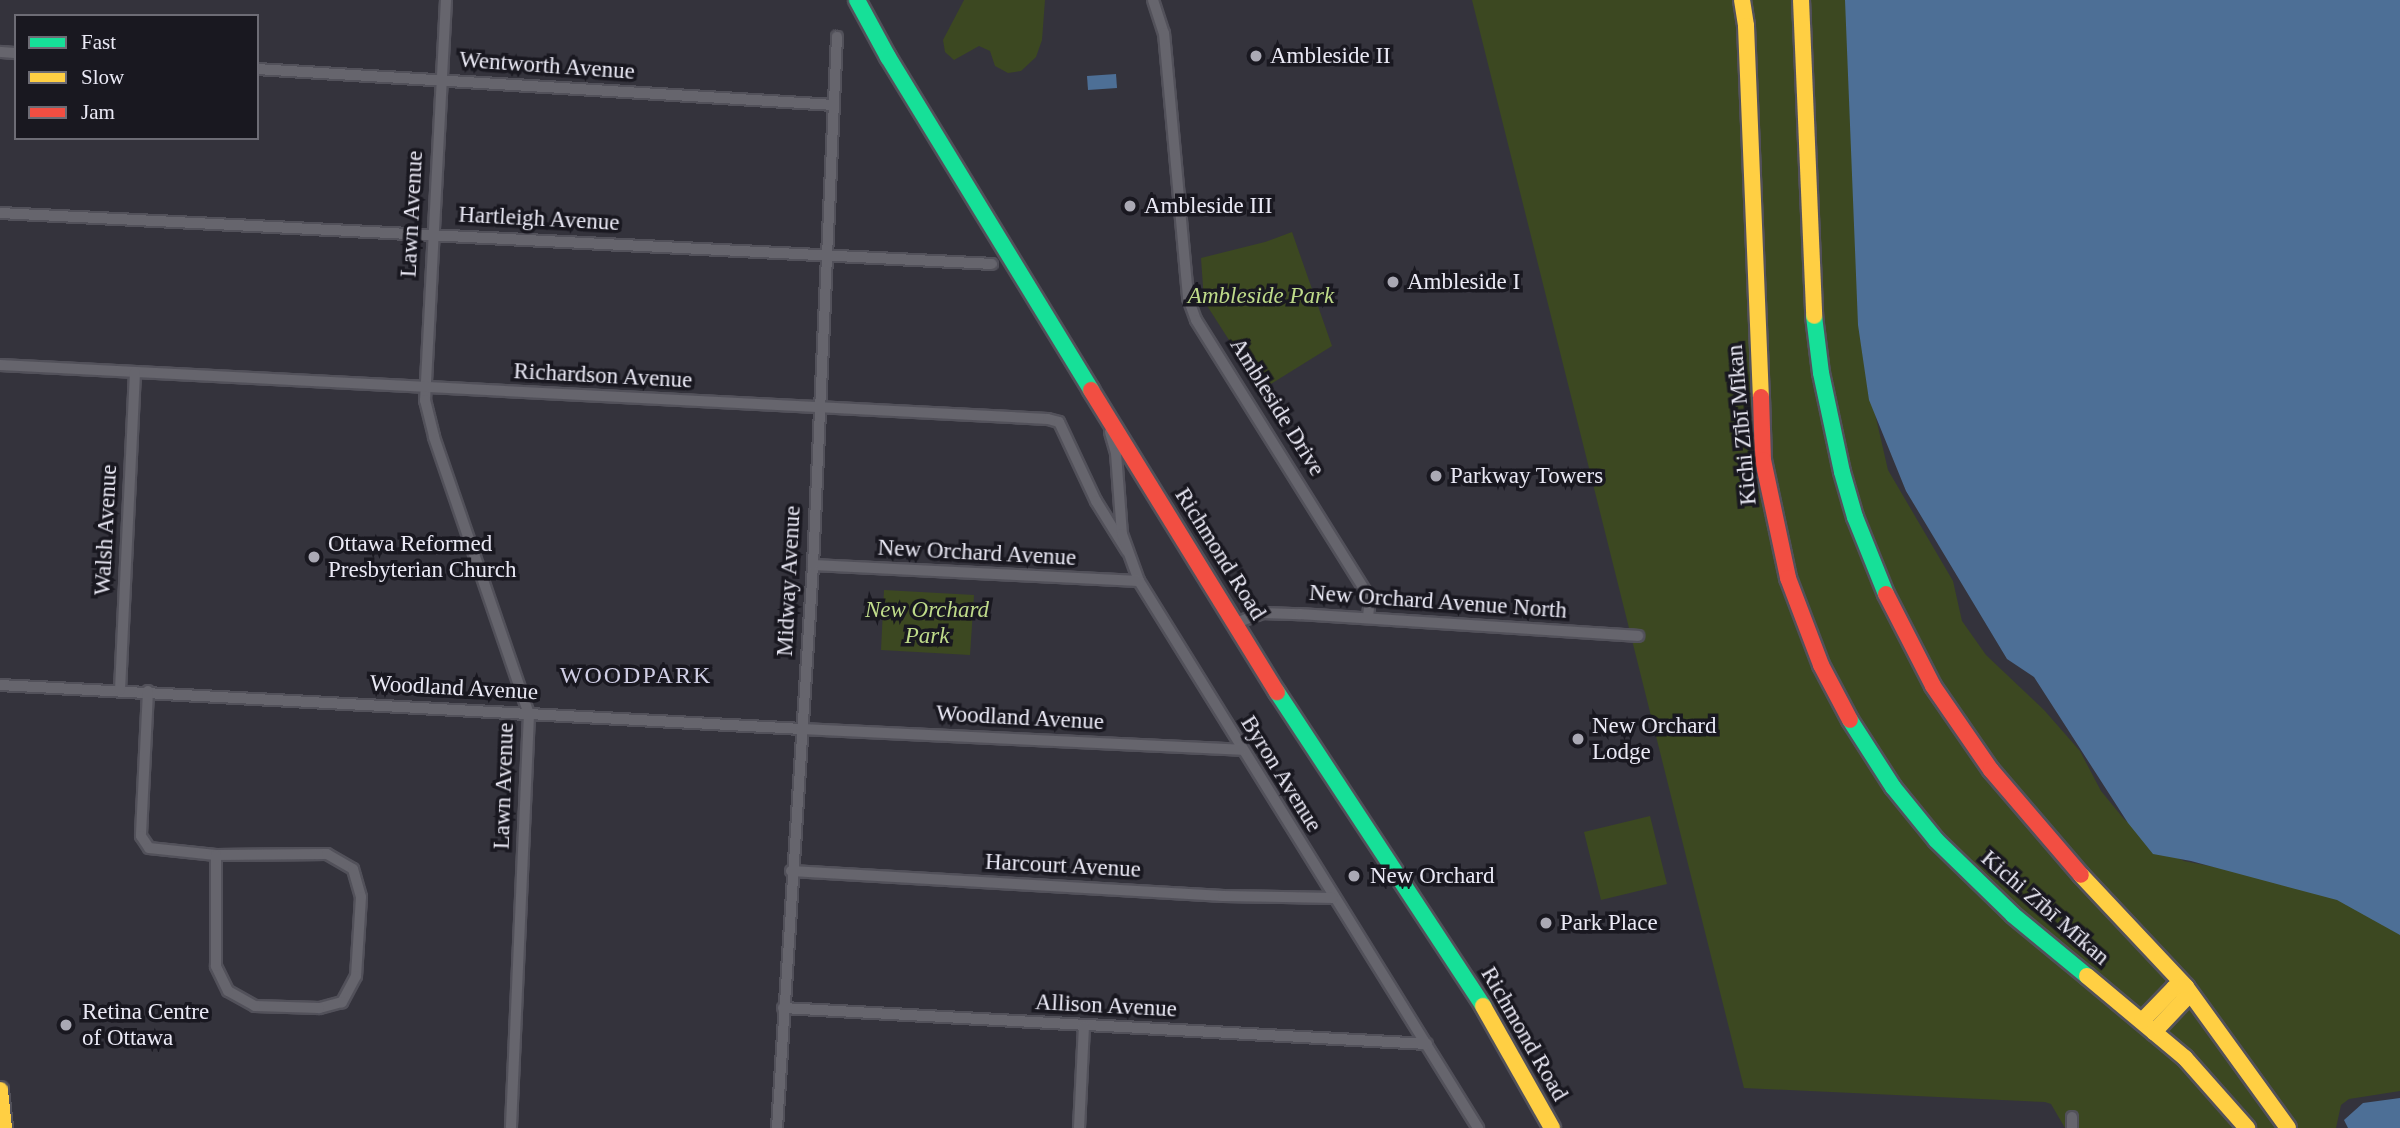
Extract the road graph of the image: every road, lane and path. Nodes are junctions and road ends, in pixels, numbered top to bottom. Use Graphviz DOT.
graph roads {
  1 [pos="446,0"];
  2 [pos="858,0"];
  3 [pos="1153,0"];
  4 [pos="1742,0"];
  5 [pos="1801,0"];
  6 [pos="837,37"];
  7 [pos="259,69"];
  8 [pos="440,80"];
  9 [pos="834,105"];
  10 [pos="0,213"];
  11 [pos="431,235"];
  12 [pos="826,255"];
  13 [pos="992,264"];
  14 [pos="0,365"];
  15 [pos="135,372"];
  16 [pos="424,388"];
  17 [pos="819,409"];
  18 [pos="1107,419"];
  19 [pos="1127,551"];
  20 [pos="813,565"];
  21 [pos="1139,581"];
  22 [pos="1368,618"];
  23 [pos="1236,623"];
  24 [pos="1638,636"];
  25 [pos="0,685"];
  26 [pos="120,690"];
  27 [pos="148,691"];
  28 [pos="529,714"];
  29 [pos="801,729"];
  30 [pos="1242,750"];
  31 [pos="216,855"];
  32 [pos="791,871"];
  33 [pos="1333,898"];
  34 [pos="2186,987"];
  35 [pos="783,1008"];
  36 [pos="1084,1026"];
  37 [pos="2148,1026"];
  38 [pos="1427,1044"];
  39 [pos="0,1090"];
  40 [pos="4,1128"];
  41 [pos="511,1128"];
  42 [pos="777,1128"];
  43 [pos="1079,1128"];
  44 [pos="1478,1128"];
  45 [pos="1552,1128"];
  46 [pos="2247,1128"];
  47 [pos="2288,1128"];
  1 -- 8 [label="street, Lawn Avenue"];
  2 -- 18 [label="main road, Richmond Road"];
  3 -- 22 [label="street, Ambleside Drive"];
  4 -- 37 [label="main road, Kichi Zībī Mīkan"];
  5 -- 34 [label="main road, Kichi Zībī Mīkan"];
  6 -- 9 [label="street, Midway Avenue"];
  7 -- 8 [label="street, Wentworth Avenue"];
  8 -- 9 [label="street, Wentworth Avenue"];
  8 -- 11 [label="street, Lawn Avenue"];
  9 -- 12 [label="street, Midway Avenue"];
  10 -- 11 [label="street, Hartleigh Avenue"];
  11 -- 12 [label="street, Hartleigh Avenue"];
  11 -- 16 [label="street, Lawn Avenue"];
  12 -- 13 [label="street, Hartleigh Avenue"];
  12 -- 17 [label="street, Midway Avenue"];
  14 -- 15 [label="street, Richardson Avenue"];
  15 -- 16 [label="street, Richardson Avenue"];
  15 -- 26 [label="street, Walsh Avenue"];
  16 -- 17 [label="street, Richardson Avenue"];
  16 -- 28 [label="street, Lawn Avenue"];
  17 -- 19 [label="street, Richardson Avenue"];
  17 -- 20 [label="street, Midway Avenue"];
  18 -- 19 [label="street, Byron Avenue"];
  18 -- 23 [label="main road, Richmond Road"];
  19 -- 21 [label="street, Byron Avenue"];
  20 -- 21 [label="street, New Orchard Avenue"];
  20 -- 29 [label="street, Midway Avenue"];
  21 -- 30 [label="street, Byron Avenue"];
  22 -- 23 [label="street, New Orchard Avenue North"];
  22 -- 24 [label="street, New Orchard Avenue North"];
  23 -- 45 [label="main road, Richmond Road"];
  25 -- 26 [label="street, Woodland Avenue"];
  26 -- 27 [label="street, Woodland Avenue"];
  27 -- 28 [label="street, Woodland Avenue"];
  27 -- 31 [label="street"];
  28 -- 29 [label="street, Woodland Avenue"];
  28 -- 41 [label="street, Lawn Avenue"];
  29 -- 30 [label="street, Woodland Avenue"];
  29 -- 32 [label="street, Midway Avenue"];
  30 -- 33 [label="street, Byron Avenue"];
  31 -- 31 [label="street"];
  32 -- 33 [label="street, Harcourt Avenue"];
  32 -- 35 [label="street, Midway Avenue"];
  33 -- 38 [label="street, Byron Avenue"];
  34 -- 37 [label="main road"];
  34 -- 47 [label="main road, Kichi Zībī Mīkan"];
  35 -- 36 [label="street, Allison Avenue"];
  35 -- 42 [label="street, Midway Avenue"];
  36 -- 38 [label="street, Allison Avenue"];
  36 -- 43 [label="street"];
  37 -- 46 [label="main road, Kichi Zībī Mīkan"];
  38 -- 44 [label="street, Byron Avenue"];
  39 -- 40 [label="main road"];
}
